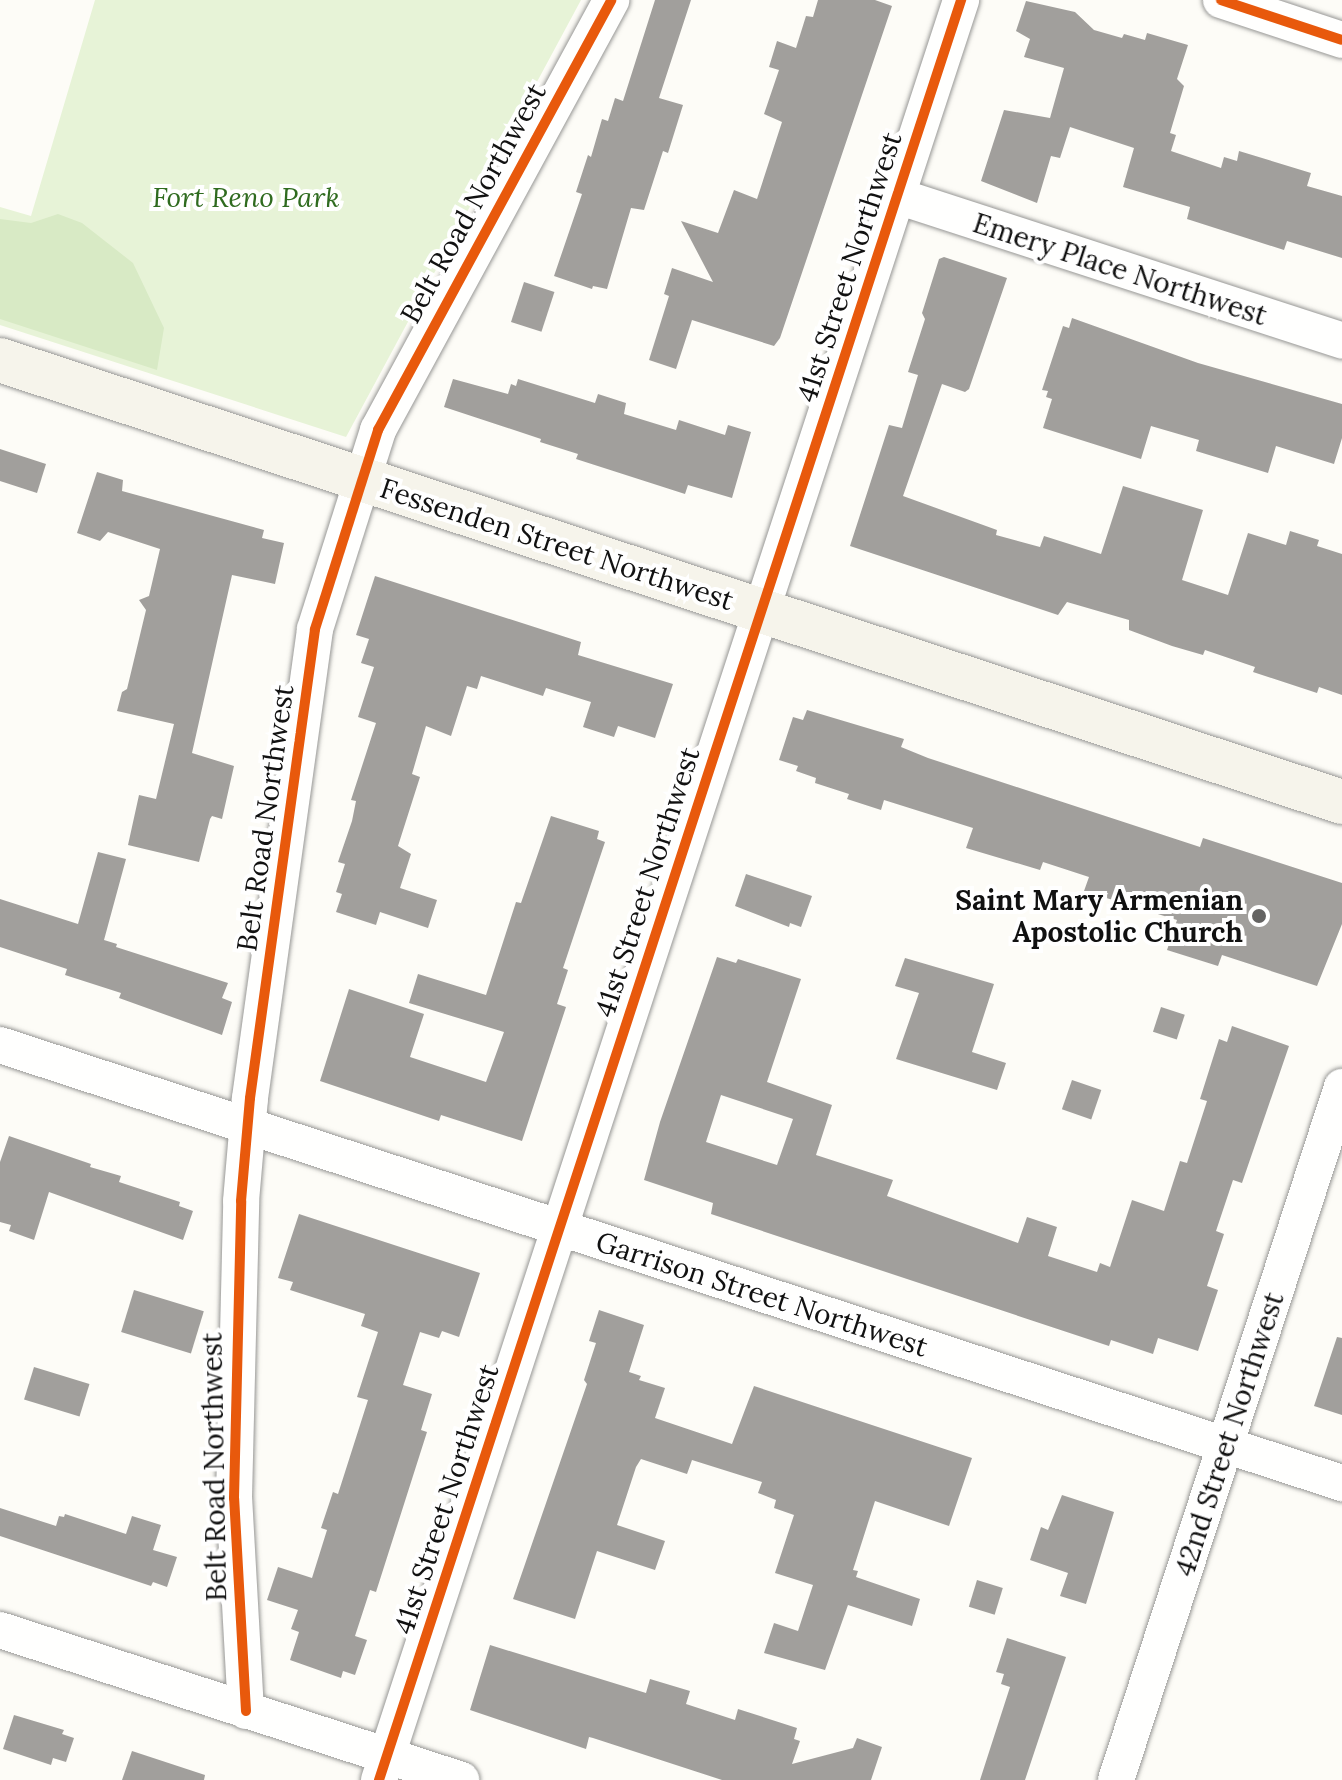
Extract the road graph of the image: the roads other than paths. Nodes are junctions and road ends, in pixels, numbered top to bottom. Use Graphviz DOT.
graph roads {
  1 [pos="611,0"];
  2 [pos="961,0"];
  3 [pos="1221,0"];
  4 [pos="1342,40"];
  5 [pos="897,196"];
  6 [pos="1342,341"];
  7 [pos="0,360"];
  8 [pos="362,480"];
  9 [pos="761,611"];
  10 [pos="1342,802"];
  11 [pos="0,1045"];
  12 [pos="1342,1087"];
  13 [pos="247,1126"];
  14 [pos="559,1228"];
  15 [pos="1225,1445"];
  16 [pos="1342,1483"];
  17 [pos="0,1630"];
  18 [pos="246,1711"];
  19 [pos="384,1768"];
  20 [pos="461,1780"];
  21 [pos="1116,1780"];
  1 -- 8 [label="street, Belt Road Northwest"];
  2 -- 5 [label="street, 41st Street Northwest"];
  3 -- 4 [label="street"];
  5 -- 6 [label="street, Emery Place Northwest"];
  5 -- 9 [label="street, 41st Street Northwest"];
  7 -- 8 [label="street, Fessenden Street Northwest"];
  8 -- 9 [label="street, Fessenden Street Northwest"];
  8 -- 13 [label="street, Belt Road Northwest"];
  9 -- 10 [label="street, Fessenden Street Northwest"];
  9 -- 14 [label="street, 41st Street Northwest"];
  11 -- 13 [label="street, Garrison Street Northwest"];
  12 -- 15 [label="street, 42nd Street Northwest"];
  13 -- 14 [label="street, Garrison Street Northwest"];
  13 -- 18 [label="street, Belt Road Northwest"];
  14 -- 15 [label="street, Garrison Street Northwest"];
  14 -- 19 [label="street, 41st Street Northwest"];
  15 -- 16 [label="street, Garrison Street Northwest"];
  15 -- 21 [label="street, 42nd Street Northwest"];
  17 -- 18 [label="street"];
  18 -- 19 [label="street"];
  19 -- 20 [label="street"];
}
